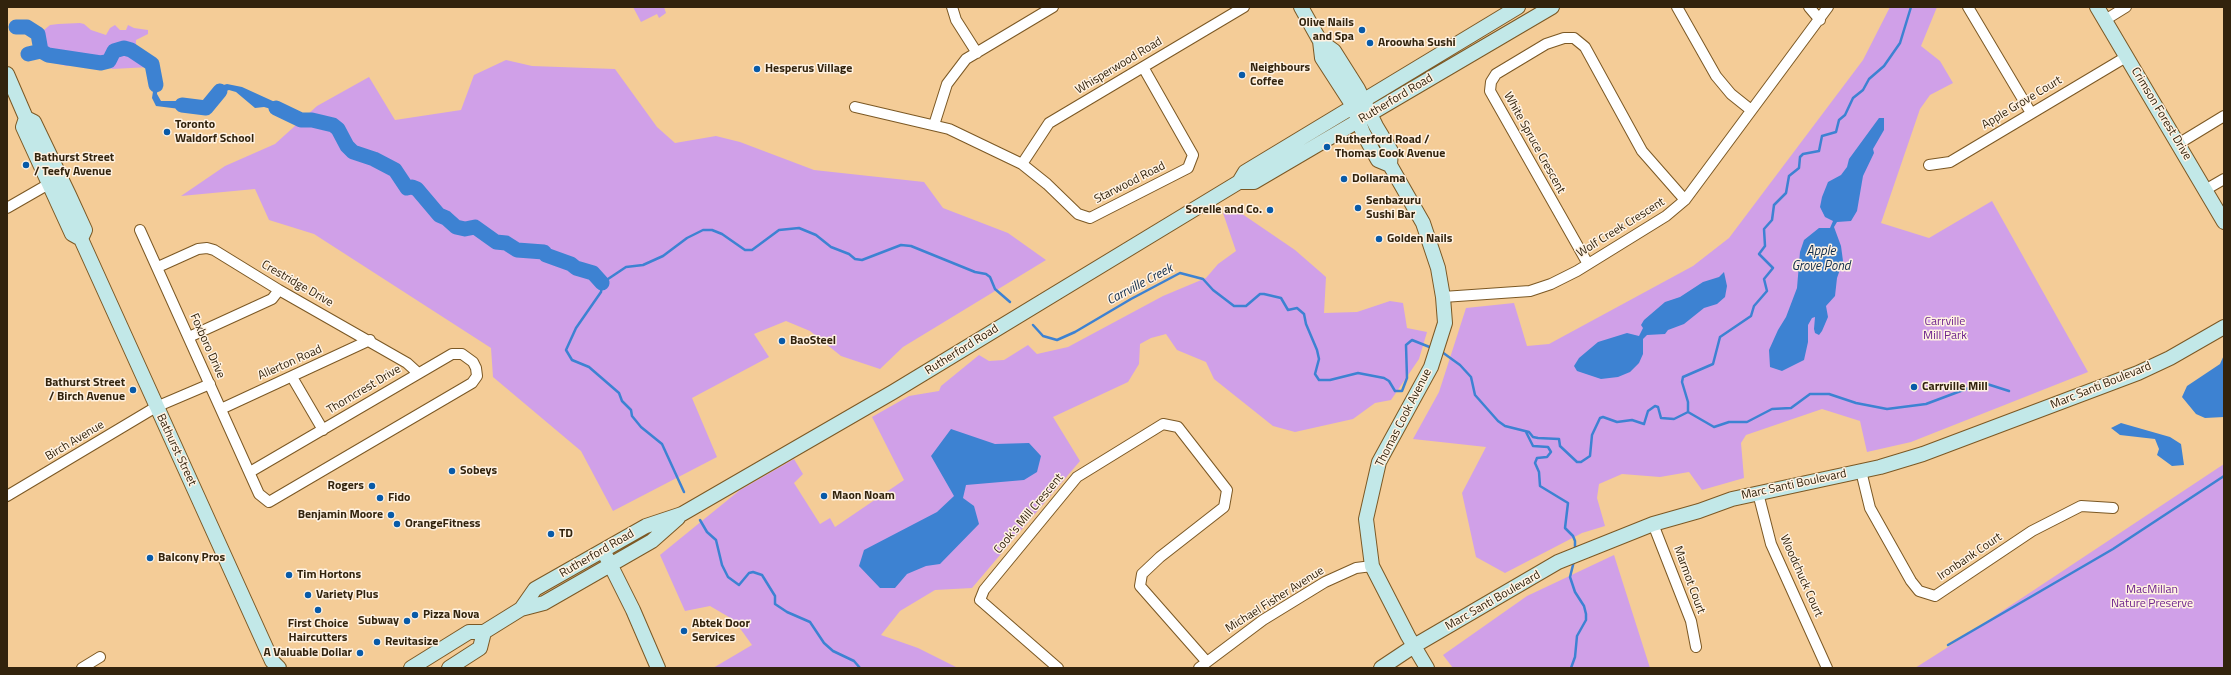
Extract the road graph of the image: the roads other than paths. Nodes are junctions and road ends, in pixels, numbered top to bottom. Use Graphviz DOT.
graph roads {
  1 [pos="952,7"];
  2 [pos="1053,7"];
  3 [pos="1244,7"];
  4 [pos="1301,7"];
  5 [pos="1518,7"];
  6 [pos="1552,7"];
  7 [pos="1677,7"];
  8 [pos="1809,7"];
  9 [pos="1828,7"];
  10 [pos="1968,7"];
  11 [pos="2097,7"];
  12 [pos="2126,7"];
  13 [pos="1820,20"];
  14 [pos="2105,20"];
  15 [pos="977,53"];
  16 [pos="2126,57"];
  17 [pos="1143,67"];
  18 [pos="7,74"];
  19 [pos="1358,103"];
  20 [pos="855,107"];
  21 [pos="1751,110"];
  22 [pos="2031,113"];
  23 [pos="2224,116"];
  24 [pos="1364,118"];
  25 [pos="934,125"];
  26 [pos="2178,144"];
  27 [pos="1022,164"];
  28 [pos="1929,165"];
  29 [pos="2224,179"];
  30 [pos="56,181"];
  31 [pos="1239,182"];
  32 [pos="2205,190"];
  33 [pos="1685,200"];
  34 [pos="7,208"];
  35 [pos="2224,222"];
  36 [pos="140,230"];
  37 [pos="1588,264"];
  38 [pos="158,267"];
  39 [pos="279,290"];
  40 [pos="1443,297"];
  41 [pos="2222,327"];
  42 [pos="190,337"];
  43 [pos="370,340"];
  44 [pos="418,373"];
  45 [pos="292,377"];
  46 [pos="472,383"];
  47 [pos="210,384"];
  48 [pos="156,407"];
  49 [pos="221,409"];
  50 [pos="323,430"];
  51 [pos="1861,471"];
  52 [pos="250,472"];
  53 [pos="1758,493"];
  54 [pos="7,495"];
  55 [pos="2113,508"];
  56 [pos="682,514"];
  57 [pos="1653,524"];
  58 [pos="602,550"];
  59 [pos="611,564"];
  60 [pos="1372,566"];
  61 [pos="521,609"];
  62 [pos="484,632"];
  63 [pos="1414,646"];
  64 [pos="1696,647"];
  65 [pos="100,657"];
  66 [pos="1203,664"];
  67 [pos="274,666"];
  68 [pos="82,668"];
  69 [pos="411,668"];
  70 [pos="449,668"];
  71 [pos="658,668"];
  72 [pos="1058,668"];
  73 [pos="1381,668"];
  74 [pos="1427,668"];
  75 [pos="1827,668"];
  1 -- 15 [label="street"];
  2 -- 15 [label="street"];
  3 -- 17 [label="street, Whisperwood Road"];
  4 -- 19 [label="main road, Thomas Cook Avenue"];
  5 -- 19 [label="main road, Rutherford Road"];
  6 -- 24 [label="main road, Rutherford Road"];
  7 -- 21 [label="street"];
  8 -- 13 [label="street"];
  9 -- 13 [label="street, Wolf Creek Crescent"];
  10 -- 22 [label="street"];
  11 -- 14 [label="main road, Crimson Forest Drive"];
  12 -- 14 [label="street"];
  13 -- 21 [label="street, Wolf Creek Crescent"];
  14 -- 16 [label="main road, Crimson Forest Drive"];
  15 -- 25 [label="street"];
  16 -- 22 [label="street, Apple Grove Court"];
  16 -- 26 [label="main road, Crimson Forest Drive"];
  17 -- 27 [label="street, Whisperwood Road"];
  17 -- 27 [label="street, Starwood Road"];
  18 -- 30 [label="main road, Bathurst Street"];
  19 -- 24 [label="main road, Thomas Cook Avenue"];
  19 -- 31 [label="main road, Rutherford Road"];
  20 -- 25 [label="street, Starwood Road"];
  21 -- 33 [label="street, Wolf Creek Crescent"];
  22 -- 28 [label="street, Apple Grove Court"];
  23 -- 26 [label="street"];
  24 -- 31 [label="main road, Rutherford Road"];
  24 -- 40 [label="main road, Thomas Cook Avenue"];
  25 -- 27 [label="street, Starwood Road"];
  26 -- 32 [label="main road, Crimson Forest Drive"];
  29 -- 32 [label="street"];
  30 -- 34 [label="street"];
  30 -- 48 [label="main road, Bathurst Street"];
  31 -- 56 [label="main road, Rutherford Road"];
  32 -- 35 [label="main road, Crimson Forest Drive"];
  33 -- 37 [label="street, Wolf Creek Crescent"];
  33 -- 37 [label="street, White Spruce Crescent"];
  36 -- 38 [label="street, Foxboro Drive"];
  37 -- 40 [label="street, Wolf Creek Crescent"];
  38 -- 39 [label="street, Crestridge Drive"];
  38 -- 42 [label="street, Foxboro Drive"];
  39 -- 42 [label="street"];
  39 -- 43 [label="street, Crestridge Drive"];
  40 -- 60 [label="main road, Thomas Cook Avenue"];
  41 -- 51 [label="main road, Marc Santi Boulevard"];
  42 -- 47 [label="street, Foxboro Drive"];
  43 -- 44 [label="street, Crestridge Drive"];
  43 -- 45 [label="street, Allerton Road"];
  44 -- 46 [label="street, Thorncrest Drive"];
  44 -- 50 [label="street, Thorncrest Drive"];
  45 -- 49 [label="street, Allerton Road"];
  45 -- 50 [label="street"];
  46 -- 52 [label="street, Foxboro Drive"];
  47 -- 48 [label="street, Birch Avenue"];
  47 -- 49 [label="street, Foxboro Drive"];
  48 -- 54 [label="street, Birch Avenue"];
  48 -- 67 [label="main road, Bathurst Street"];
  49 -- 52 [label="street, Foxboro Drive"];
  50 -- 52 [label="street, Thorncrest Drive"];
  51 -- 53 [label="main road, Marc Santi Boulevard"];
  51 -- 55 [label="street, Ironbank Court"];
  53 -- 57 [label="main road, Marc Santi Boulevard"];
  53 -- 75 [label="street, Woodchuck Court"];
  56 -- 58 [label="main road, Rutherford Road"];
  56 -- 59 [label="main road, Rutherford Road"];
  57 -- 63 [label="main road, Marc Santi Boulevard"];
  57 -- 64 [label="street, Marmot Court"];
  58 -- 59 [label="main road"];
  58 -- 61 [label="main road, Rutherford Road"];
  59 -- 61 [label="main road, Rutherford Road"];
  59 -- 71 [label="main road"];
  60 -- 63 [label="main road, Thomas Cook Avenue"];
  60 -- 66 [label="street, Michael Fisher Avenue"];
  61 -- 62 [label="main road, Rutherford Road"];
  62 -- 69 [label="main road, Rutherford Road"];
  62 -- 70 [label="main road"];
  63 -- 73 [label="main road, Marc Santi Boulevard"];
  63 -- 74 [label="main road, Thomas Cook Avenue"];
  65 -- 68 [label="street"];
  66 -- 72 [label="street, Cook's Mill Crescent"];
}
